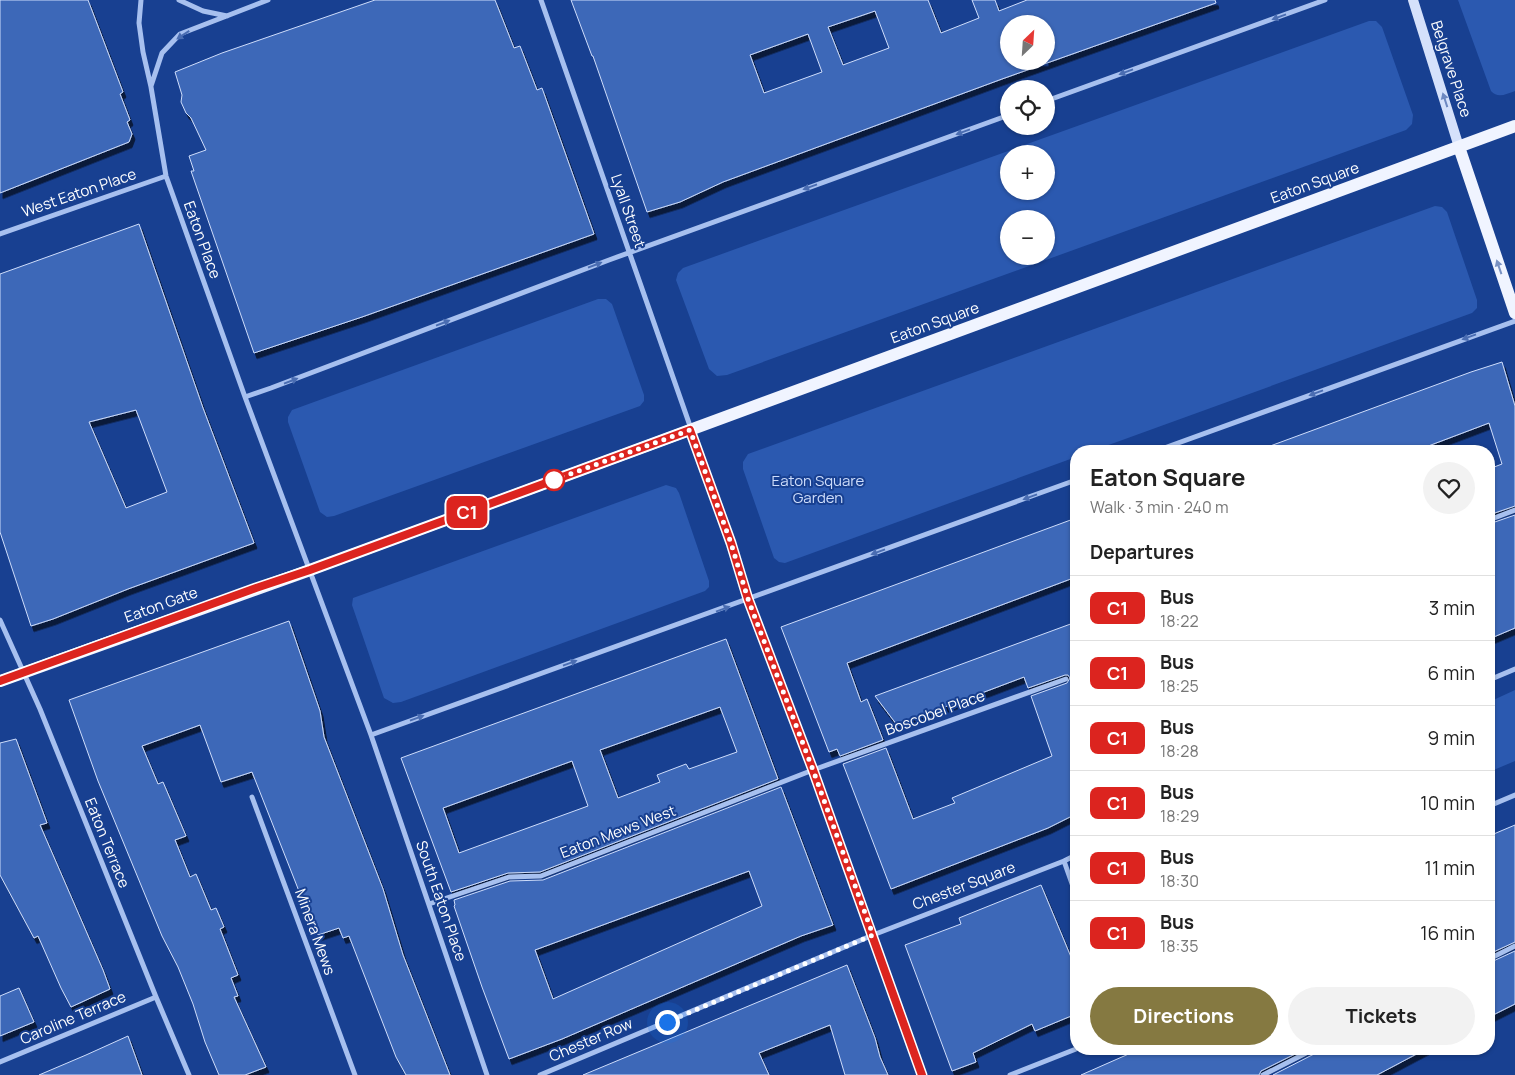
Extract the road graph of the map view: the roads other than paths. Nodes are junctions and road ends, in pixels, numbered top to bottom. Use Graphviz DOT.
graph roads {
  1 [pos="141,0"];
  2 [pos="179,0"];
  3 [pos="268,0"];
  4 [pos="541,0"];
  5 [pos="1324,0"];
  6 [pos="1413,0"];
  7 [pos="227,16"];
  8 [pos="151,87"];
  9 [pos="1055,98"];
  10 [pos="1000,118"];
  11 [pos="1515,126"];
  12 [pos="1459,147"];
  13 [pos="166,176"];
  14 [pos="0,234"];
  15 [pos="629,253"];
  16 [pos="1515,313"];
  17 [pos="1515,321"];
  18 [pos="245,397"];
  19 [pos="690,430"];
  20 [pos="1173,445"];
  21 [pos="1070,482"];
  22 [pos="1515,510"];
  23 [pos="1495,518"];
  24 [pos="310,570"];
  25 [pos="748,599"];
  26 [pos="0,620"];
  27 [pos="1515,669"];
  28 [pos="23,672"];
  29 [pos="1495,677"];
  30 [pos="1066,680"];
  31 [pos="0,681"];
  32 [pos="371,735"];
  33 [pos="813,770"];
  34 [pos="1515,795"];
  35 [pos="252,797"];
  36 [pos="1495,803"];
  37 [pos="1070,858"];
  38 [pos="1064,861"];
  39 [pos="1070,878"];
  40 [pos="429,904"];
  41 [pos="873,935"];
  42 [pos="1515,946"];
  43 [pos="1495,956"];
  44 [pos="156,997"];
  45 [pos="1070,1051"];
  46 [pos="1302,1055"];
  47 [pos="0,1062"];
  48 [pos="189,1075"];
  49 [pos="355,1075"];
  50 [pos="487,1075"];
  51 [pos="540,1075"];
  52 [pos="922,1075"];
  53 [pos="1010,1075"];
  54 [pos="1263,1075"];
  1 -- 8 [label="street, Eaton Place"];
  2 -- 7 [label="street"];
  3 -- 7 [label="street, Eaton Place"];
  4 -- 15 [label="street, Lyall Street"];
  5 -- 9 [label="street, one-way"];
  12 -- 6 [label="main road, Belgrave Place, one-way"];
  7 -- 8 [label="street, Eaton Place, one-way"];
  8 -- 13 [label="street, Eaton Place"];
  10 -- 15 [label="street, one-way"];
  11 -- 12 [label="main road, Eaton Square"];
  16 -- 12 [label="main road, one-way"];
  12 -- 19 [label="main road, Eaton Square"];
  13 -- 14 [label="street, West Eaton Place"];
  13 -- 18 [label="street, Eaton Place"];
  18 -- 15 [label="street, one-way"];
  15 -- 19 [label="street, Lyall Street"];
  17 -- 20 [label="street, one-way"];
  18 -- 24 [label="street"];
  19 -- 24 [label="main road, Eaton Square"];
  19 -- 25 [label="street, Lyall Street"];
  21 -- 25 [label="street, one-way"];
  22 -- 23 [label="street"];
  24 -- 28 [label="main road, Eaton Gate"];
  24 -- 32 [label="street"];
  32 -- 25 [label="street, one-way"];
  25 -- 33 [label="street, Lyall Street"];
  26 -- 28 [label="street, Eaton Terrace"];
  27 -- 29 [label="street"];
  28 -- 31 [label="main road, Eaton Gate"];
  28 -- 44 [label="street, Eaton Terrace"];
  30 -- 33 [label="street, Boscobel Place"];
  32 -- 40 [label="street, South Eaton Place"];
  33 -- 40 [label="street, Eaton Mews West"];
  33 -- 41 [label="street, Lyall Street"];
  34 -- 36 [label="street"];
  35 -- 49 [label="street, Minera Mews"];
  37 -- 38 [label="street, Chester Square"];
  38 -- 39 [label="street"];
  38 -- 41 [label="street, Chester Square"];
  40 -- 50 [label="street, South Eaton Place"];
  41 -- 51 [label="street, Chester Row"];
  41 -- 52 [label="street, Lyall Street"];
  42 -- 43 [label="street"];
  44 -- 47 [label="street, Caroline Terrace"];
  44 -- 48 [label="street, Eaton Terrace"];
  45 -- 53 [label="street"];
  46 -- 54 [label="street"];
}
